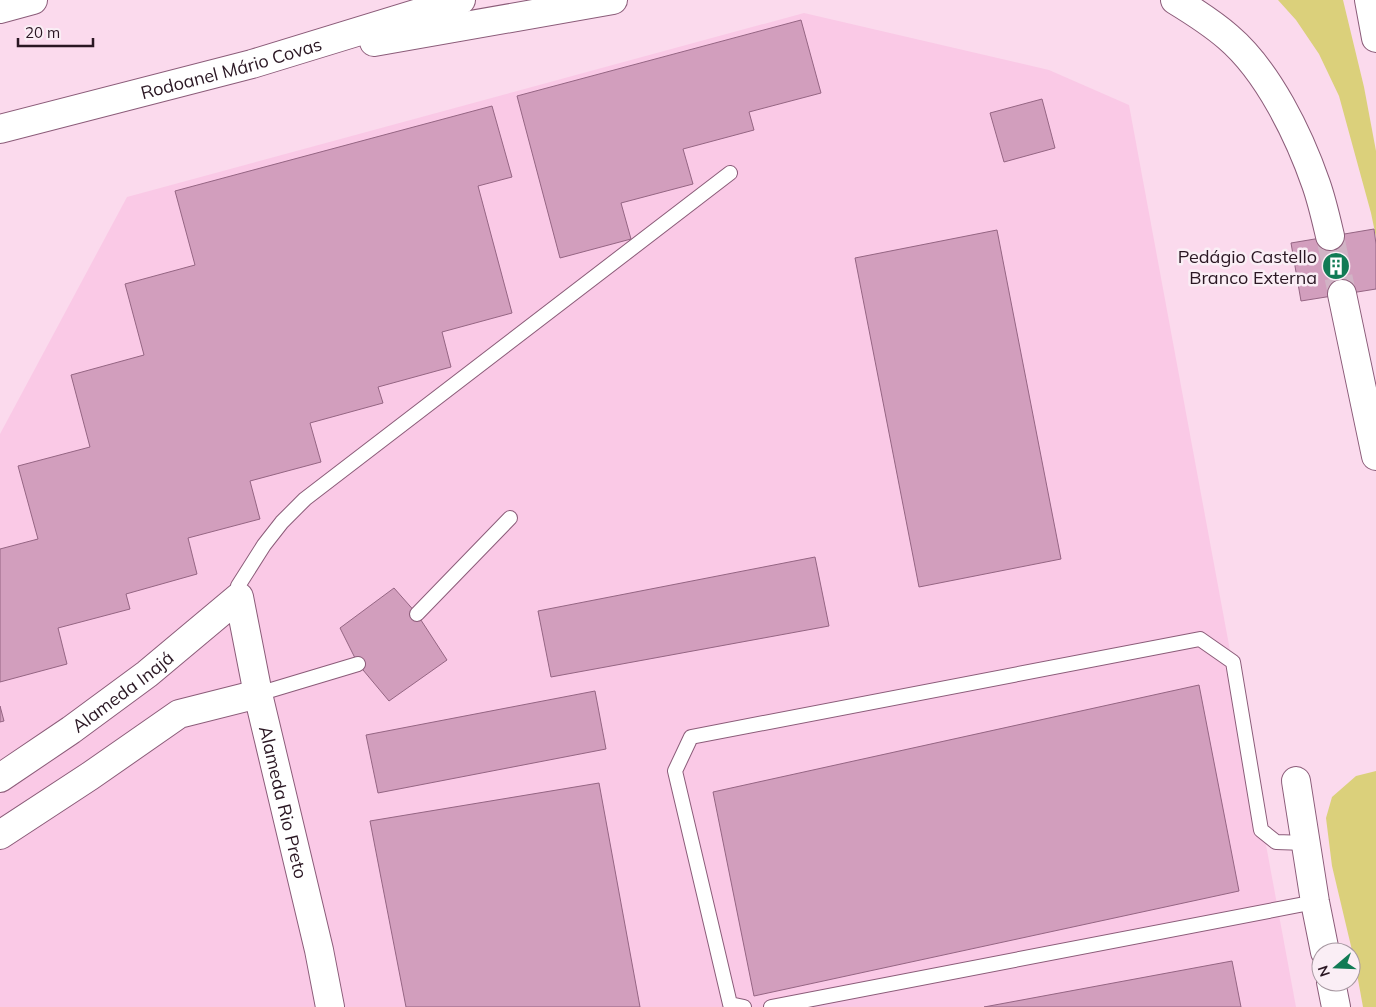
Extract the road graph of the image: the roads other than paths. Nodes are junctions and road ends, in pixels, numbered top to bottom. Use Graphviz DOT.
graph roads {
  1 [pos="33,0"];
  2 [pos="461,0"];
  3 [pos="613,0"];
  4 [pos="1175,0"];
  5 [pos="1369,0"];
  6 [pos="0,9"];
  7 [pos="1376,38"];
  8 [pos="252,64"];
  9 [pos="0,129"];
  10 [pos="730,173"];
  11 [pos="1330,236"];
  12 [pos="1342,294"];
  13 [pos="1376,456"];
  14 [pos="510,518"];
  15 [pos="240,598"];
  16 [pos="417,614"];
  17 [pos="358,664"];
  18 [pos="258,694"];
  19 [pos="0,778"];
  20 [pos="1296,781"];
  21 [pos="0,835"];
  22 [pos="1306,844"];
  23 [pos="1316,902"];
  24 [pos="1323,942"];
  25 [pos="1333,992"];
  26 [pos="330,1007"];
  27 [pos="744,1007"];
  28 [pos="771,1007"];
  29 [pos="1336,1007"];
  1 -- 6 [label="main road"];
  2 -- 8 [label="main road, Rodoanel Mário Covas"];
  3 -- 8 [label="main road"];
  4 -- 11 [label="main road"];
  5 -- 7 [label="main road"];
  8 -- 9 [label="main road, Rodoanel Mário Covas"];
  10 -- 15 [label="lane"];
  12 -- 13 [label="main road"];
  14 -- 16 [label="lane"];
  15 -- 18 [label="main road, Alameda Rio Preto"];
  15 -- 19 [label="main road, Alameda Inajá"];
  17 -- 18 [label="lane"];
  18 -- 21 [label="main road"];
  18 -- 26 [label="main road, Alameda Rio Preto"];
  20 -- 22 [label="main road"];
  22 -- 23 [label="main road"];
  22 -- 27 [label="lane"];
  23 -- 24 [label="main road"];
  23 -- 28 [label="lane"];
  25 -- 29 [label="main road"];
}
